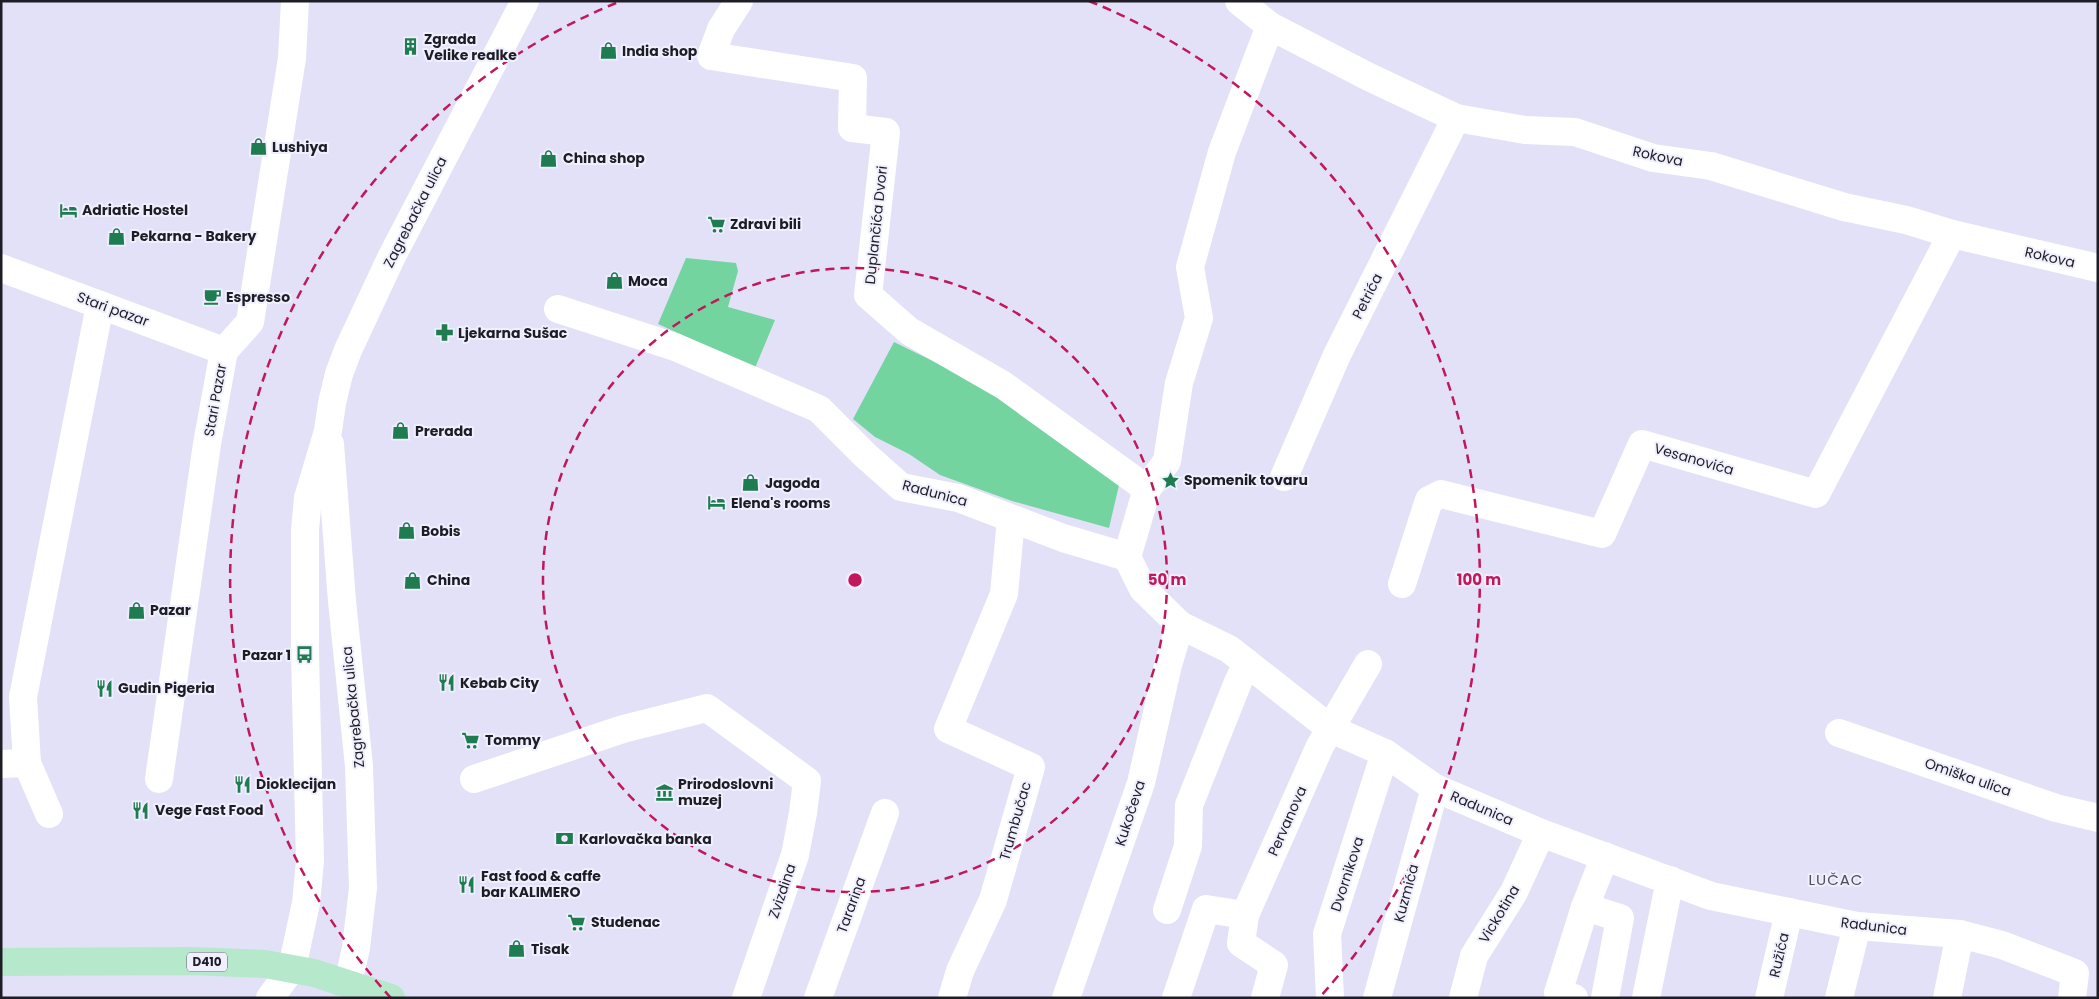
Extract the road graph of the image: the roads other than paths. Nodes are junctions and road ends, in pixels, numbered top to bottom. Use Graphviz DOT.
graph roads {
  1 [pos="295,1"];
  2 [pos="525,1"];
  3 [pos="739,1"];
  4 [pos="1239,1"];
  5 [pos="1270,26"];
  6 [pos="1456,118"];
  7 [pos="1952,234"];
  8 [pos="1,268"];
  9 [pos="2098,268"];
  10 [pos="100,305"];
  11 [pos="558,309"];
  12 [pos="224,351"];
  13 [pos="328,430"];
  14 [pos="1284,477"];
  15 [pos="1147,489"];
  16 [pos="1011,519"];
  17 [pos="1126,557"];
  18 [pos="1402,584"];
  19 [pos="1180,625"];
  20 [pos="1247,663"];
  21 [pos="1368,664"];
  22 [pos="1331,728"];
  23 [pos="1839,733"];
  24 [pos="1385,753"];
  25 [pos="14,763"];
  26 [pos="159,779"];
  27 [pos="474,779"];
  28 [pos="1435,788"];
  29 [pos="885,813"];
  30 [pos="49,814"];
  31 [pos="2098,818"];
  32 [pos="1541,832"];
  33 [pos="1605,856"];
  34 [pos="1670,880"];
  35 [pos="1585,907"];
  36 [pos="1167,910"];
  37 [pos="1789,912"];
  38 [pos="1245,915"];
  39 [pos="1857,926"];
  40 [pos="1960,934"];
  41 [pos="1,962"];
  42 [pos="292,968"];
  43 [pos="348,983"];
  44 [pos="2074,986"];
  45 [pos="270,998"];
  46 [pos="391,998"];
  47 [pos="746,998"];
  48 [pos="818,998"];
  49 [pos="952,998"];
  50 [pos="1066,998"];
  51 [pos="1176,998"];
  52 [pos="1265,998"];
  53 [pos="1330,998"];
  54 [pos="1377,998"];
  55 [pos="1464,998"];
  56 [pos="1574,998"];
  57 [pos="1605,998"];
  58 [pos="1646,998"];
  59 [pos="1769,998"];
  60 [pos="1839,998"];
  61 [pos="1947,998"];
  1 -- 12 [label="street, Stari Pazar"];
  2 -- 13 [label="street, Zagrebačka ulica"];
  3 -- 15 [label="street, Duplančića Dvori"];
  4 -- 5 [label="street, Rokova"];
  5 -- 6 [label="street, Rokova"];
  5 -- 15 [label="street"];
  6 -- 7 [label="street, Rokova"];
  6 -- 14 [label="street, Petrića"];
  7 -- 9 [label="street, Rokova"];
  7 -- 18 [label="street, Vesanovića"];
  8 -- 10 [label="street, Stari pazar"];
  10 -- 12 [label="street, Stari pazar"];
  10 -- 25 [label="street"];
  11 -- 16 [label="street, Radunica"];
  12 -- 26 [label="street, Stari Pazar"];
  13 -- 42 [label="street, Zagrebačka ulica"];
  13 -- 43 [label="street, Zagrebačka ulica"];
  15 -- 17 [label="street"];
  16 -- 17 [label="street, Radunica"];
  16 -- 49 [label="street, Trumbučac"];
  17 -- 19 [label="street, Radunica"];
  19 -- 20 [label="street, Radunica"];
  19 -- 50 [label="street, Kukočeva"];
  20 -- 22 [label="street, Radunica"];
  20 -- 36 [label="street"];
  21 -- 22 [label="street"];
  22 -- 24 [label="street, Radunica"];
  22 -- 38 [label="street, Pervanova"];
  23 -- 31 [label="street, Omiška ulica"];
  24 -- 28 [label="street, Radunica"];
  24 -- 53 [label="street, Dvornikova"];
  25 -- 30 [label="street"];
  27 -- 47 [label="street, Zvizdina"];
  28 -- 32 [label="street, Radunica"];
  28 -- 54 [label="street, Kuzmića"];
  29 -- 48 [label="street, Tararina"];
  32 -- 33 [label="street, Radunica"];
  32 -- 55 [label="street, Vickotina"];
  33 -- 34 [label="street, Radunica"];
  33 -- 35 [label="street"];
  34 -- 37 [label="street, Radunica"];
  34 -- 58 [label="street"];
  35 -- 56 [label="street"];
  35 -- 57 [label="street"];
  37 -- 39 [label="street, Radunica"];
  37 -- 59 [label="street, Ružića"];
  38 -- 51 [label="street"];
  38 -- 52 [label="street, Pervanova"];
  39 -- 40 [label="street, Radunica"];
  39 -- 60 [label="street"];
  40 -- 44 [label="street, Radunica"];
  40 -- 61 [label="street"];
  41 -- 42 [label="main road, D410"];
  42 -- 43 [label="main road, D410"];
  42 -- 45 [label="street"];
  43 -- 46 [label="main road, D410"];
}
